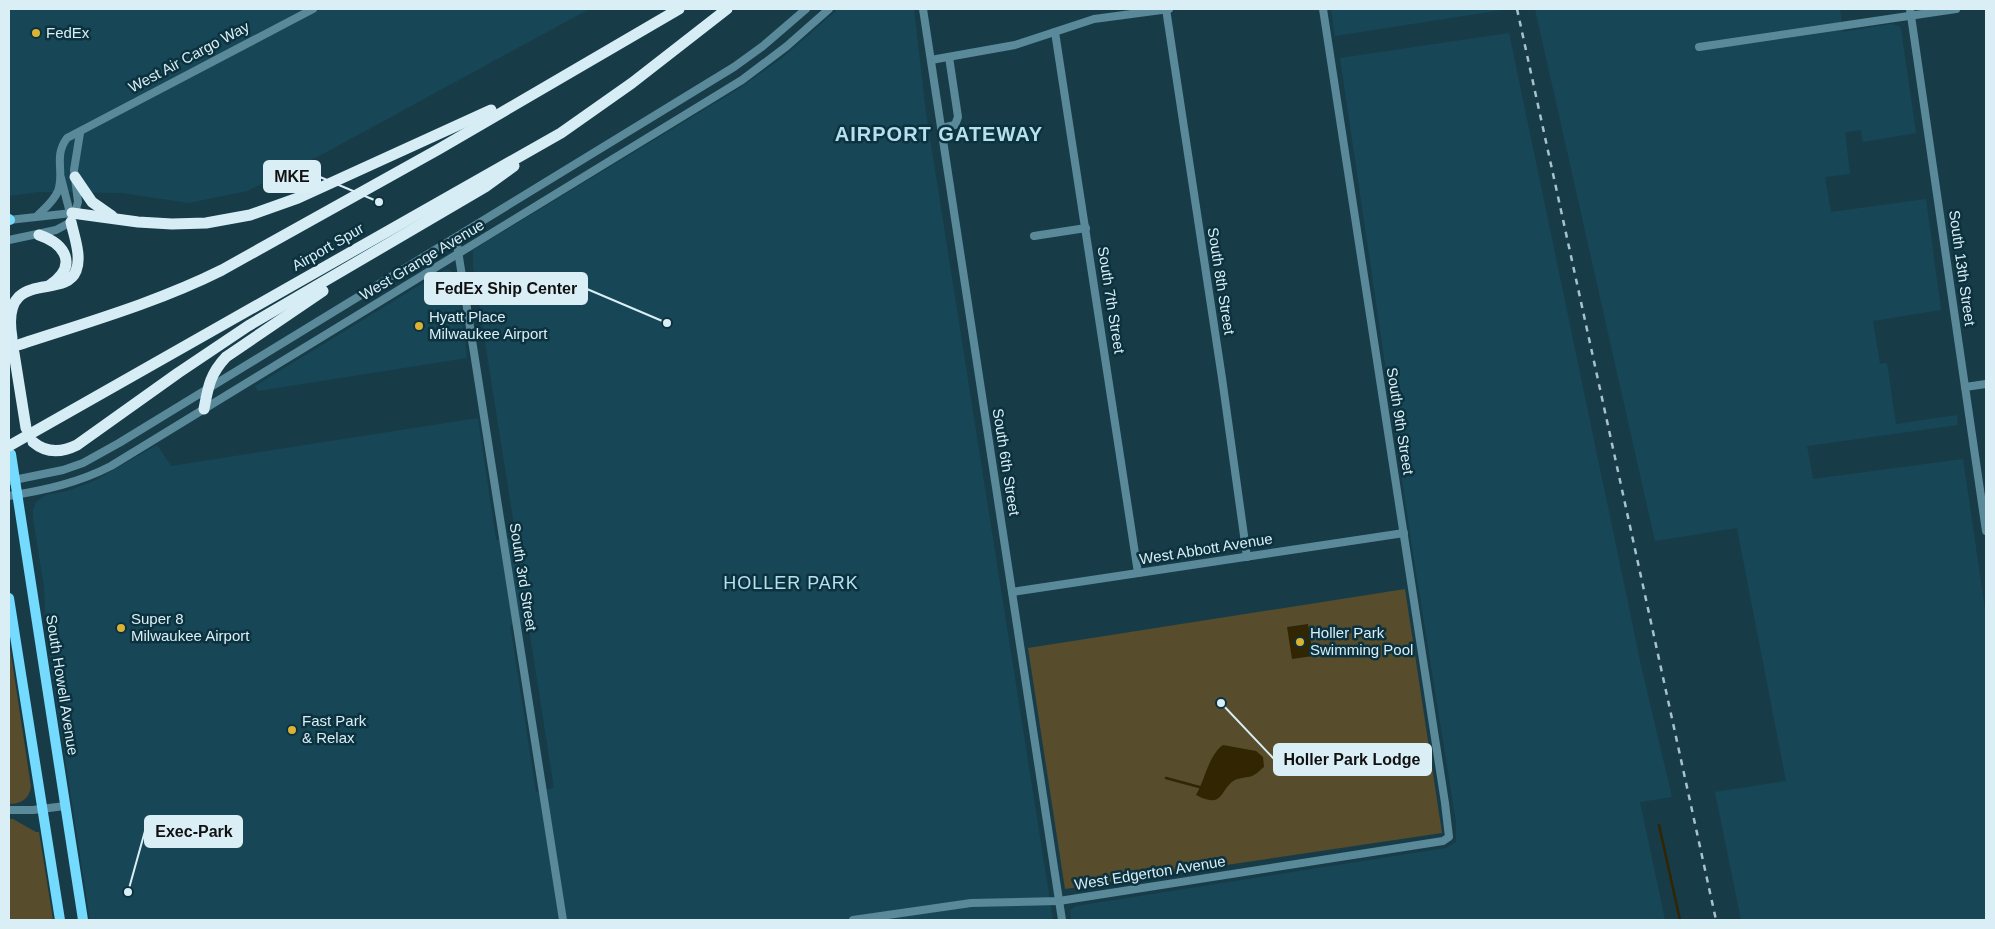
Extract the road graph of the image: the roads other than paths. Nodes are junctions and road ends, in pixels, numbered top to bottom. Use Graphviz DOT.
graph roads {
  1 [pos="313,9"];
  2 [pos="679,9"];
  3 [pos="727,9"];
  4 [pos="806,9"];
  5 [pos="829,9"];
  6 [pos="923,9"];
  7 [pos="1168,9"];
  8 [pos="1323,9"];
  9 [pos="1956,9"];
  10 [pos="1911,12"];
  11 [pos="1055,32"];
  12 [pos="1699,48"];
  13 [pos="949,56"];
  14 [pos="931,60"];
  15 [pos="705,85"];
  16 [pos="541,88"];
  17 [pos="713,98"];
  18 [pos="941,128"];
  19 [pos="80,133"];
  20 [pos="561,134"];
  21 [pos="61,176"];
  22 [pos="75,176"];
  23 [pos="505,208"];
  24 [pos="38,216"];
  25 [pos="72,217"];
  26 [pos="115,218"];
  27 [pos="9,220"];
  28 [pos="513,220"];
  29 [pos="1086,228"];
  30 [pos="39,235"];
  31 [pos="1034,236"];
  32 [pos="456,238"];
  33 [pos="9,240"];
  34 [pos="458,254"];
  35 [pos="370,256"];
  36 [pos="49,286"];
  37 [pos="11,346"];
  38 [pos="1986,384"];
  39 [pos="1965,387"];
  40 [pos="208,389"];
  41 [pos="204,409"];
  42 [pos="26,428"];
  43 [pos="33,442"];
  44 [pos="10,450"];
  45 [pos="12,480"];
  46 [pos="13,496"];
  47 [pos="1986,531"];
  48 [pos="1404,533"];
  49 [pos="1247,557"];
  50 [pos="1138,573"];
  51 [pos="1012,592"];
  52 [pos="9,598"];
  53 [pos="65,806"];
  54 [pos="42,809"];
  55 [pos="9,810"];
  56 [pos="1449,837"];
  57 [pos="1059,900"];
  58 [pos="60,920"];
  59 [pos="83,920"];
  60 [pos="563,920"];
  61 [pos="853,920"];
  62 [pos="1062,920"];
  1 -- 19 [label="street, West Air Cargo Way"];
  2 -- 16 [label="highway, Airport Spur"];
  3 -- 20 [label="highway, Airport Spur"];
  4 -- 15 [label="street, West Grange Avenue"];
  5 -- 17 [label="street, West Grange Avenue"];
  6 -- 14 [label="street, South 6th Street"];
  7 -- 11 [label="street"];
  7 -- 49 [label="street, South 8th Street"];
  8 -- 48 [label="street, South 9th Street"];
  9 -- 10 [label="street"];
  10 -- 12 [label="street"];
  10 -- 39 [label="street, South 13th Street"];
  11 -- 13 [label="street"];
  11 -- 29 [label="street, South 7th Street"];
  13 -- 14 [label="street"];
  13 -- 18 [label="street"];
  14 -- 18 [label="street, South 6th Street"];
  15 -- 17 [label="street"];
  15 -- 23 [label="street, West Grange Avenue"];
  16 -- 26 [label="highway"];
  16 -- 37 [label="highway, Airport Spur"];
  17 -- 28 [label="street, West Grange Avenue"];
  18 -- 51 [label="street, South 6th Street"];
  19 -- 21 [label="street, West Air Cargo Way"];
  19 -- 22 [label="street"];
  20 -- 35 [label="highway"];
  20 -- 44 [label="highway, Airport Spur"];
  21 -- 24 [label="street, West Air Cargo Way"];
  21 -- 25 [label="street"];
  22 -- 25 [label="street"];
  22 -- 26 [label="highway"];
  23 -- 28 [label="street"];
  23 -- 32 [label="street, West Grange Avenue"];
  24 -- 25 [label="street"];
  24 -- 27 [label="street"];
  25 -- 26 [label="highway"];
  25 -- 30 [label="street"];
  25 -- 36 [label="highway"];
  28 -- 34 [label="street, West Grange Avenue"];
  29 -- 31 [label="street"];
  29 -- 50 [label="street, South 7th Street"];
  30 -- 33 [label="street"];
  30 -- 36 [label="highway"];
  32 -- 34 [label="street, South 3rd Street"];
  32 -- 40 [label="street, West Grange Avenue"];
  34 -- 41 [label="street, West Grange Avenue"];
  34 -- 60 [label="street, South 3rd Street"];
  35 -- 40 [label="highway"];
  35 -- 43 [label="highway"];
  36 -- 37 [label="highway"];
  37 -- 42 [label="highway"];
  38 -- 39 [label="street"];
  39 -- 47 [label="street, South 13th Street"];
  40 -- 41 [label="highway"];
  40 -- 45 [label="street, West Grange Avenue"];
  41 -- 46 [label="street, West Grange Avenue"];
  44 -- 45 [label="main road, South Howell Avenue"];
  45 -- 46 [label="main road, South Howell Avenue"];
  46 -- 53 [label="main road, South Howell Avenue"];
  48 -- 49 [label="street, West Abbott Avenue"];
  48 -- 56 [label="street, South 9th Street"];
  49 -- 50 [label="street, West Abbott Avenue"];
  50 -- 51 [label="street, West Abbott Avenue"];
  51 -- 57 [label="street, South 6th Street"];
  52 -- 54 [label="main road"];
  53 -- 54 [label="street"];
  53 -- 59 [label="main road, South Howell Avenue"];
  54 -- 55 [label="street"];
  54 -- 58 [label="main road"];
  56 -- 57 [label="street, West Edgerton Avenue"];
  57 -- 61 [label="street, West Edgerton Avenue"];
  57 -- 62 [label="street, South 6th Street"];
}
